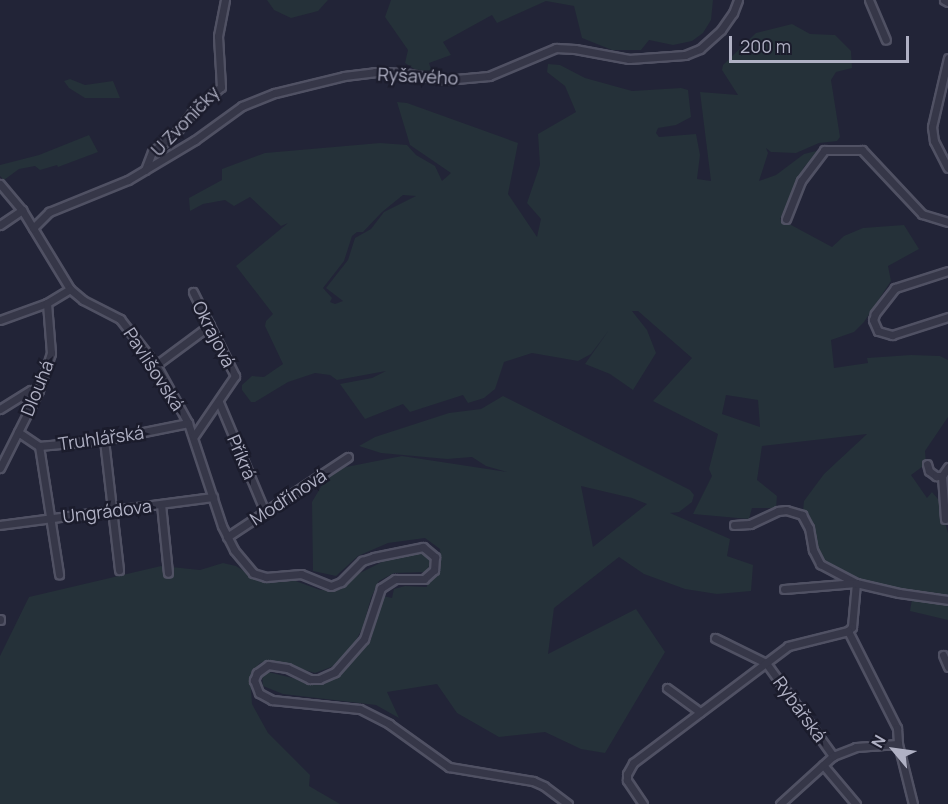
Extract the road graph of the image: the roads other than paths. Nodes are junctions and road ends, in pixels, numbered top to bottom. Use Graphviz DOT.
graph roads {
  1 [pos="225,0"];
  2 [pos="738,0"];
  3 [pos="869,0"];
  4 [pos="886,40"];
  5 [pos="948,58"];
  6 [pos="945,69"];
  7 [pos="948,78"];
  8 [pos="948,168"];
  9 [pos="145,170"];
  10 [pos="0,183"];
  11 [pos="22,210"];
  12 [pos="786,219"];
  13 [pos="948,222"];
  14 [pos="0,225"];
  15 [pos="33,228"];
  16 [pos="948,271"];
  17 [pos="70,289"];
  18 [pos="193,292"];
  19 [pos="47,303"];
  20 [pos="948,317"];
  21 [pos="0,320"];
  22 [pos="210,326"];
  23 [pos="156,365"];
  24 [pos="39,390"];
  25 [pos="219,402"];
  26 [pos="0,409"];
  27 [pos="188,423"];
  28 [pos="18,432"];
  29 [pos="194,436"];
  30 [pos="104,440"];
  31 [pos="39,446"];
  32 [pos="348,457"];
  33 [pos="927,464"];
  34 [pos="948,467"];
  35 [pos="0,468"];
  36 [pos="942,476"];
  37 [pos="213,496"];
  38 [pos="161,504"];
  39 [pos="112,511"];
  40 [pos="265,512"];
  41 [pos="52,518"];
  42 [pos="945,519"];
  43 [pos="0,525"];
  44 [pos="734,525"];
  45 [pos="227,537"];
  46 [pos="119,570"];
  47 [pos="168,573"];
  48 [pos="59,574"];
  49 [pos="856,583"];
  50 [pos="784,589"];
  51 [pos="948,600"];
  52 [pos="848,631"];
  53 [pos="715,638"];
  54 [pos="943,655"];
  55 [pos="766,663"];
  56 [pos="948,667"];
  57 [pos="667,688"];
  58 [pos="700,712"];
  59 [pos="898,744"];
  60 [pos="834,756"];
  61 [pos="823,765"];
  62 [pos="568,804"];
  63 [pos="643,804"];
  64 [pos="780,804"];
  65 [pos="856,804"];
  66 [pos="913,804"];
  1 -- 9 [label="street, U Zvoničky"];
  2 -- 9 [label="street, Ryšavého"];
  3 -- 4 [label="street"];
  5 -- 6 [label="street"];
  6 -- 7 [label="street"];
  6 -- 8 [label="street"];
  9 -- 15 [label="street, Ryšavého"];
  10 -- 11 [label="street, Pavlišovská"];
  11 -- 14 [label="street"];
  11 -- 15 [label="street, Pavlišovská"];
  12 -- 13 [label="street"];
  15 -- 17 [label="street, Pavlišovská"];
  16 -- 20 [label="street"];
  17 -- 19 [label="street"];
  17 -- 23 [label="street, Pavlišovská"];
  18 -- 22 [label="street, Okrajová"];
  19 -- 21 [label="street"];
  19 -- 24 [label="street, Dlouhá"];
  22 -- 23 [label="street"];
  22 -- 25 [label="street, Okrajová"];
  23 -- 27 [label="street, Pavlišovská"];
  24 -- 26 [label="street"];
  24 -- 28 [label="street, Dlouhá"];
  25 -- 29 [label="street"];
  25 -- 40 [label="street, Příkrá"];
  27 -- 29 [label="street, Pavlišovská"];
  27 -- 30 [label="street, Truhlářská"];
  28 -- 31 [label="street, Truhlářská"];
  28 -- 35 [label="street, Dlouhá"];
  29 -- 37 [label="street, Pavlišovská"];
  30 -- 31 [label="street, Truhlářská"];
  30 -- 39 [label="street"];
  31 -- 41 [label="street"];
  32 -- 40 [label="street, Modřínová"];
  33 -- 36 [label="street"];
  34 -- 36 [label="street"];
  36 -- 42 [label="street"];
  37 -- 38 [label="street, Ungrádova"];
  37 -- 45 [label="street, Pavlišovská"];
  38 -- 39 [label="street, Ungrádova"];
  38 -- 47 [label="street"];
  39 -- 41 [label="street, Ungrádova"];
  39 -- 46 [label="street"];
  40 -- 45 [label="street, Modřínová"];
  41 -- 43 [label="street, Ungrádova"];
  41 -- 48 [label="street"];
  44 -- 49 [label="street"];
  45 -- 62 [label="street, Pavlišovská"];
  49 -- 50 [label="street"];
  49 -- 51 [label="street"];
  49 -- 52 [label="street"];
  52 -- 55 [label="street, Rybářská"];
  52 -- 59 [label="street"];
  53 -- 55 [label="street, Rybářská"];
  54 -- 56 [label="street"];
  55 -- 58 [label="street, Rybářská"];
  55 -- 60 [label="street, Rybářská"];
  57 -- 58 [label="street"];
  58 -- 63 [label="street, Rybářská"];
  59 -- 60 [label="street"];
  59 -- 66 [label="street"];
  60 -- 61 [label="street"];
  61 -- 64 [label="street"];
  61 -- 65 [label="street"];
}
